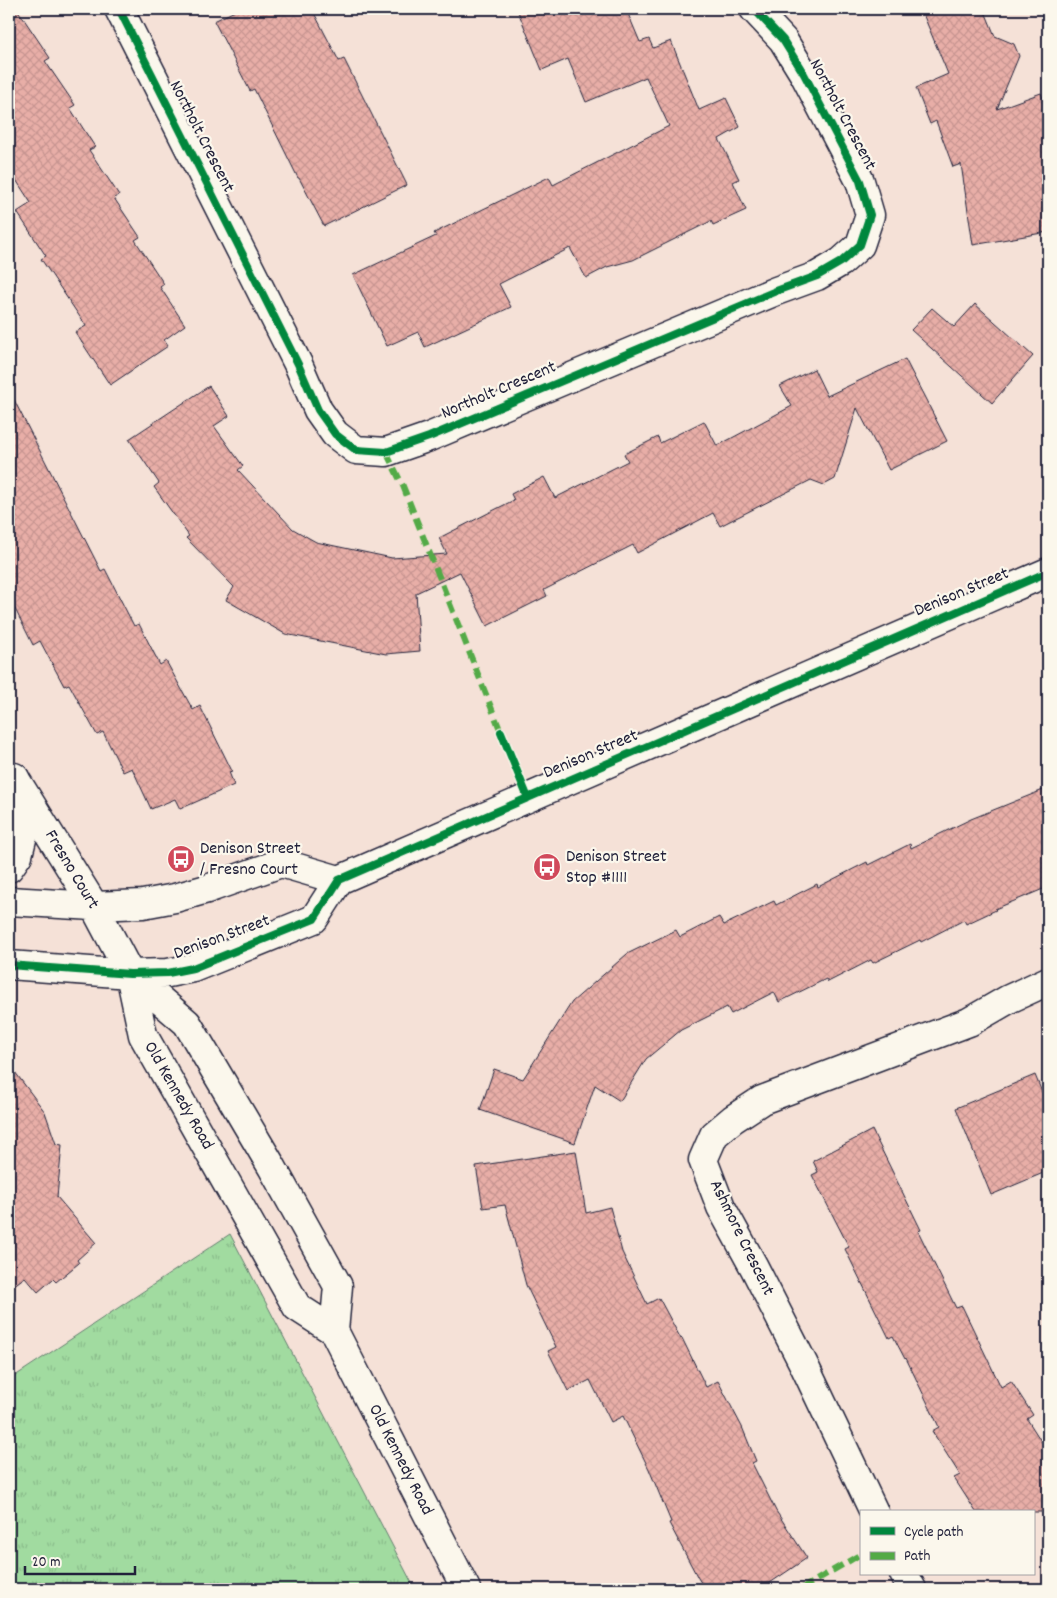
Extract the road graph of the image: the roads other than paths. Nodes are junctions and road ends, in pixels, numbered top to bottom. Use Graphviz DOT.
graph roads {
  1 [pos="119,9"];
  2 [pos="754,9"];
  3 [pos="1048,572"];
  4 [pos="12,772"];
  5 [pos="9,868"];
  6 [pos="338,880"];
  7 [pos="9,901"];
  8 [pos="94,906"];
  9 [pos="9,965"];
  10 [pos="130,974"];
  11 [pos="1048,981"];
  12 [pos="334,1331"];
  13 [pos="873,1510"];
  14 [pos="905,1576"];
  15 [pos="466,1589"];
  16 [pos="912,1589"];
  1 -- 2 [label="street, Northolt Crescent"];
  3 -- 6 [label="street, Denison Street"];
  4 -- 5 [label="street"];
  4 -- 8 [label="street, Fresno Court"];
  6 -- 8 [label="street"];
  6 -- 10 [label="street, Denison Street"];
  7 -- 8 [label="street"];
  8 -- 10 [label="street, Fresno Court"];
  9 -- 10 [label="street, Denison Street"];
  10 -- 12 [label="street, Old Kennedy Road"];
  10 -- 12 [label="street"];
  11 -- 13 [label="street, Ashmore Crescent"];
  12 -- 15 [label="street, Old Kennedy Road"];
  14 -- 16 [label="street"];
}
